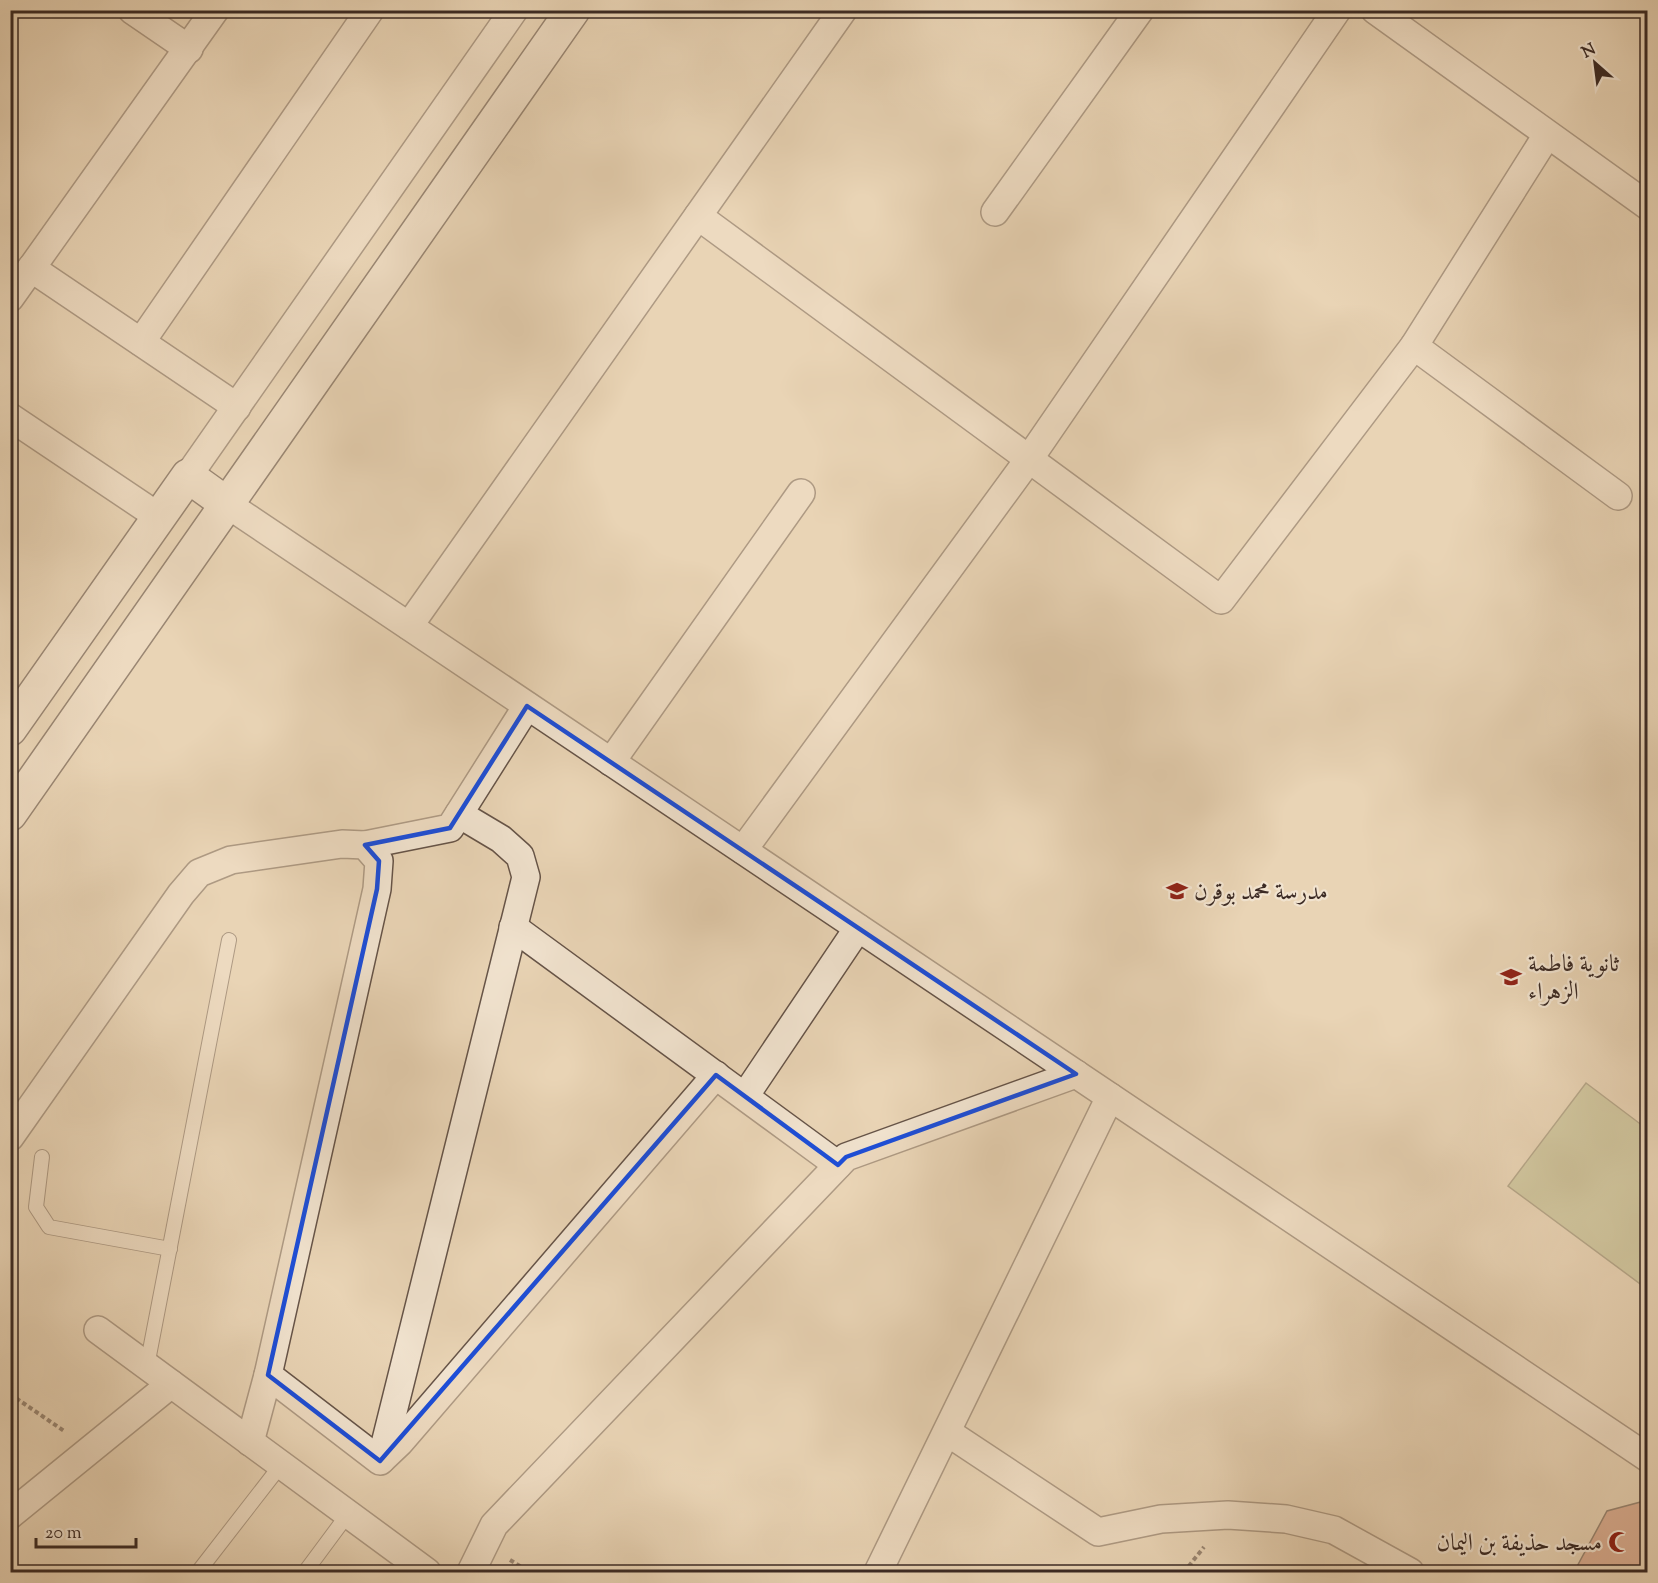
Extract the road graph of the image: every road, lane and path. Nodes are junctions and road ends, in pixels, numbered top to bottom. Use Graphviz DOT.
graph roads {
  1 [pos="132,10"];
  2 [pos="215,10"];
  3 [pos="369,10"];
  4 [pos="514,10"];
  5 [pos="573,10"];
  6 [pos="843,10"];
  7 [pos="1140,10"];
  8 [pos="1337,10"];
  9 [pos="1375,10"];
  10 [pos="189,49"];
  11 [pos="1547,135"];
  12 [pos="1647,206"];
  13 [pos="994,212"];
  14 [pos="698,216"];
  15 [pos="31,268"];
  16 [pos="10,298"];
  17 [pos="141,342"];
  18 [pos="1414,346"];
  19 [pos="237,406"];
  20 [pos="10,417"];
  21 [pos="1029,459"];
  22 [pos="188,477"];
  23 [pos="801,493"];
  24 [pos="1618,496"];
  25 [pos="227,504"];
  26 [pos="159,517"];
  27 [pos="409,626"];
  28 [pos="527,706"];
  29 [pos="13,720"];
  30 [pos="611,762"];
  31 [pos="10,814"];
  32 [pos="459,814"];
  33 [pos="365,845"];
  34 [pos="743,850"];
  35 [pos="513,927"];
  36 [pos="858,928"];
  37 [pos="229,939"];
  38 [pos="1076,1074"];
  39 [pos="716,1075"];
  40 [pos="745,1096"];
  41 [pos="1110,1097"];
  42 [pos="10,1137"];
  43 [pos="42,1157"];
  44 [pos="838,1165"];
  45 [pos="170,1249"];
  46 [pos="98,1330"];
  47 [pos="147,1366"];
  48 [pos="268,1375"];
  49 [pos="171,1384"];
  50 [pos="10,1394"];
  51 [pos="947,1432"];
  52 [pos="250,1442"];
  53 [pos="91,1449"];
  54 [pos="1647,1458"];
  55 [pos="380,1461"];
  56 [pos="281,1465"];
  57 [pos="348,1514"];
  58 [pos="10,1515"];
  59 [pos="198,1572"];
  60 [pos="305,1572"];
  61 [pos="427,1572"];
  62 [pos="471,1572"];
  63 [pos="878,1572"];
  64 [pos="1410,1572"];
  1 -- 10 [label="street"];
  2 -- 10 [label="street"];
  3 -- 17 [label="street"];
  4 -- 19 [label="street"];
  5 -- 25 [label="street"];
  6 -- 14 [label="street"];
  7 -- 13 [label="street"];
  8 -- 21 [label="street"];
  9 -- 11 [label="street"];
  10 -- 15 [label="street"];
  11 -- 12 [label="street"];
  11 -- 18 [label="street"];
  14 -- 21 [label="street"];
  14 -- 27 [label="street"];
  15 -- 16 [label="street"];
  15 -- 17 [label="street"];
  17 -- 19 [label="street"];
  18 -- 21 [label="street"];
  18 -- 24 [label="street"];
  19 -- 22 [label="street"];
  20 -- 26 [label="street"];
  21 -- 34 [label="street"];
  22 -- 25 [label="street"];
  22 -- 26 [label="street"];
  23 -- 30 [label="street"];
  25 -- 27 [label="street"];
  25 -- 31 [label="street"];
  26 -- 29 [label="street"];
  27 -- 28 [label="street"];
  28 -- 30 [label="street"];
  28 -- 32 [label="street"];
  30 -- 34 [label="street"];
  32 -- 33 [label="street"];
  32 -- 35 [label="street"];
  33 -- 42 [label="street"];
  33 -- 48 [label="street"];
  34 -- 36 [label="street"];
  35 -- 39 [label="street"];
  35 -- 55 [label="street"];
  36 -- 38 [label="street"];
  36 -- 40 [label="street"];
  37 -- 45 [label="lane"];
  38 -- 41 [label="street"];
  38 -- 44 [label="street"];
  39 -- 40 [label="street"];
  39 -- 55 [label="street"];
  40 -- 44 [label="street"];
  41 -- 51 [label="street"];
  41 -- 54 [label="street"];
  43 -- 45 [label="lane"];
  44 -- 62 [label="street"];
  45 -- 47 [label="lane"];
  46 -- 47 [label="street"];
  47 -- 49 [label="street"];
  48 -- 52 [label="street"];
  48 -- 55 [label="street"];
  49 -- 52 [label="street"];
  49 -- 53 [label="street"];
  50 -- 53 [label="path"];
  51 -- 63 [label="street"];
  51 -- 64 [label="street"];
  52 -- 56 [label="street"];
  53 -- 58 [label="street"];
  56 -- 57 [label="street"];
  56 -- 59 [label="lane"];
  57 -- 60 [label="lane"];
  57 -- 61 [label="street"];
}
